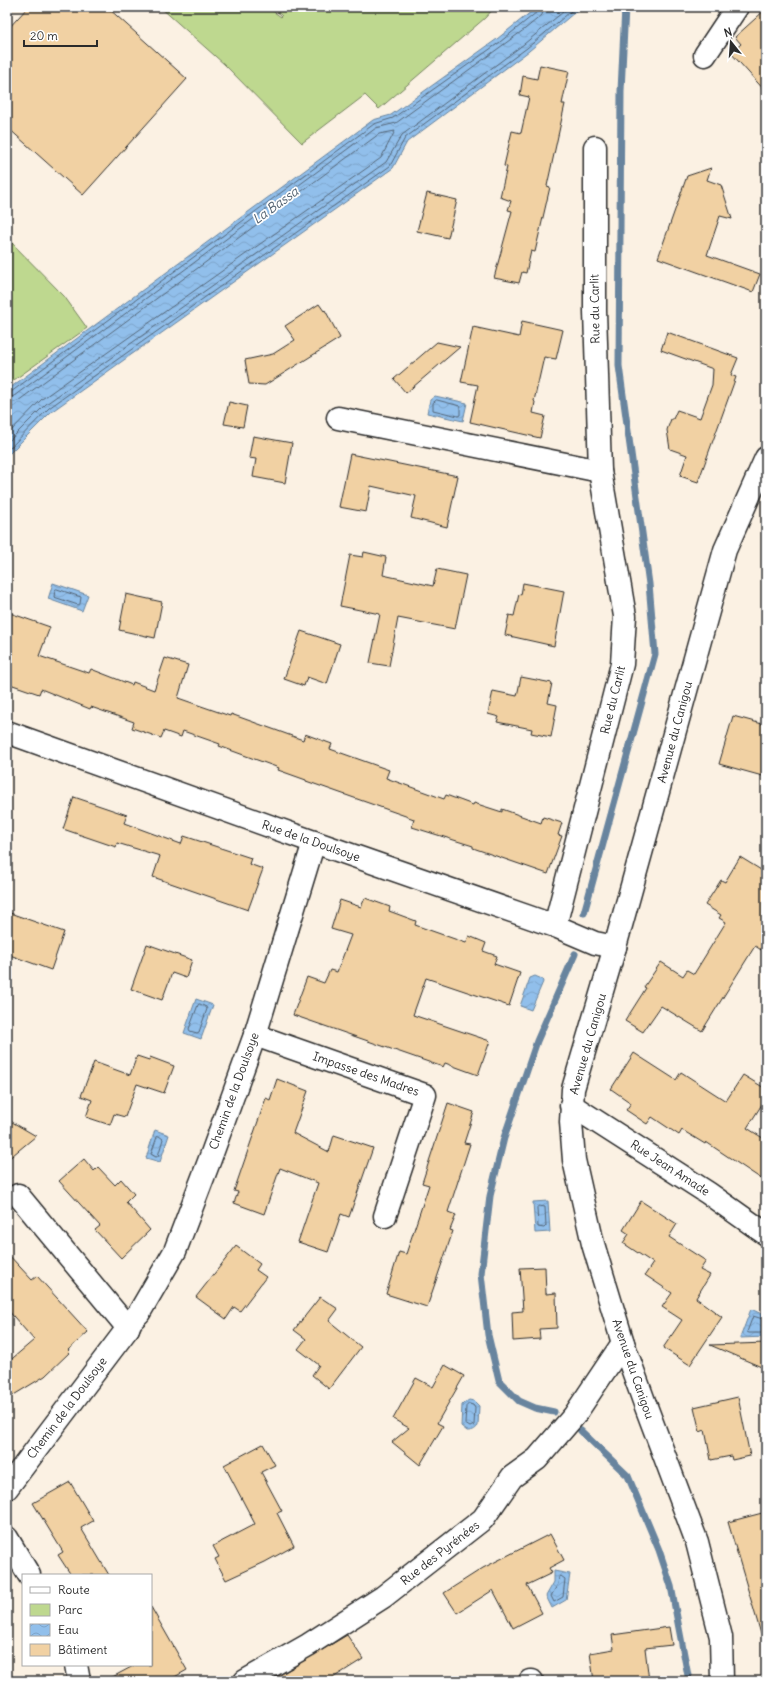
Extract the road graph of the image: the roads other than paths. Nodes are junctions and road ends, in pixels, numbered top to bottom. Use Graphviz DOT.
graph roads {
  1 [pos="737,7"];
  2 [pos="705,55"];
  3 [pos="596,147"];
  4 [pos="338,418"];
  5 [pos="766,458"];
  6 [pos="600,470"];
  7 [pos="7,732"];
  8 [pos="314,842"];
  9 [pos="555,926"];
  10 [pos="615,947"];
  11 [pos="255,1035"];
  12 [pos="571,1105"];
  13 [pos="18,1195"];
  14 [pos="385,1216"];
  15 [pos="766,1234"];
  16 [pos="128,1328"];
  17 [pos="623,1343"];
  18 [pos="7,1488"];
  19 [pos="7,1538"];
  20 [pos="28,1574"];
  21 [pos="76,1666"];
  22 [pos="79,1681"];
  23 [pos="245,1681"];
  24 [pos="722,1681"];
  1 -- 2 [label="street"];
  3 -- 6 [label="street, Rue du Carlit"];
  4 -- 6 [label="street"];
  5 -- 10 [label="street, Avenue du Canigou"];
  6 -- 9 [label="street, Rue du Carlit"];
  7 -- 8 [label="street, Rue de la Doulsoye"];
  8 -- 9 [label="street, Rue de la Doulsoye"];
  8 -- 11 [label="street, Chemin de la Doulsoye"];
  9 -- 10 [label="street, Rue de la Doulsoye"];
  10 -- 12 [label="street, Avenue du Canigou"];
  11 -- 14 [label="street, Impasse des Madres"];
  11 -- 16 [label="street, Chemin de la Doulsoye"];
  12 -- 15 [label="street, Rue Jean Amade"];
  12 -- 17 [label="street, Avenue du Canigou"];
  13 -- 16 [label="street"];
  16 -- 18 [label="street, Chemin de la Doulsoye"];
  17 -- 23 [label="street, Rue des Pyrénées"];
  17 -- 24 [label="street, Avenue du Canigou"];
  19 -- 20 [label="street"];
  21 -- 22 [label="street"];
}
